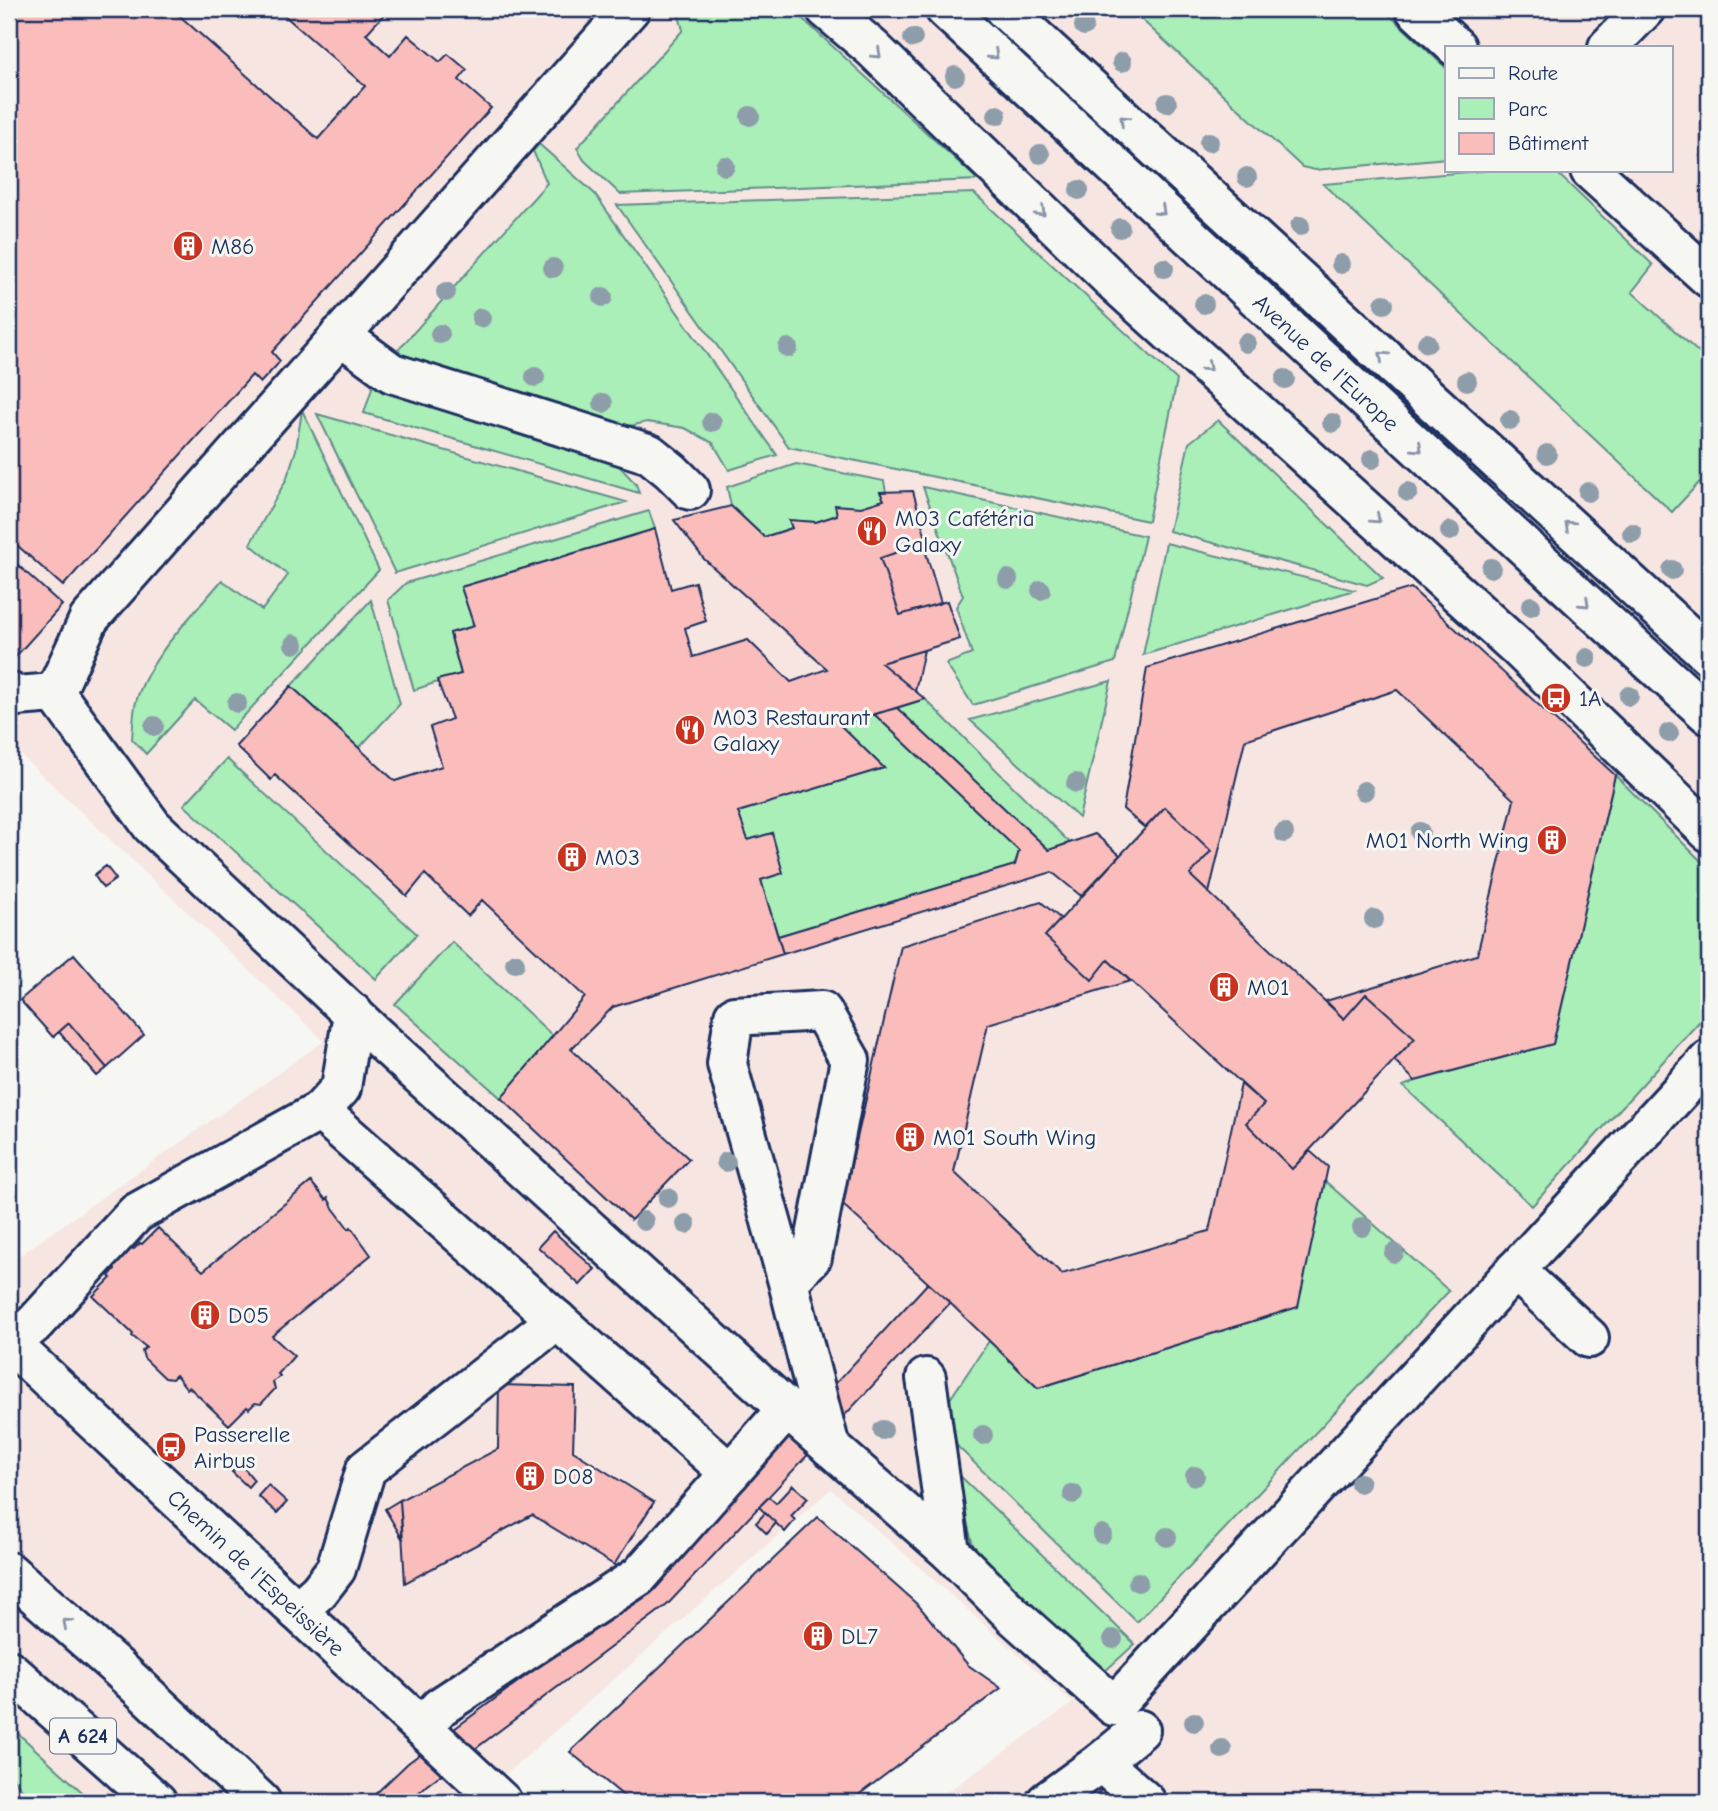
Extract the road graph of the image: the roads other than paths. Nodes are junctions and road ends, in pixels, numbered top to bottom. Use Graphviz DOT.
graph roads {
  1 [pos="630,9"];
  2 [pos="826,9"];
  3 [pos="944,9"];
  4 [pos="1004,9"];
  5 [pos="1415,9"];
  6 [pos="1645,9"];
  7 [pos="1455,46"];
  8 [pos="1609,46"];
  9 [pos="1592,172"];
  10 [pos="1709,278"];
  11 [pos="340,335"];
  12 [pos="690,490"];
  13 [pos="1709,655"];
  14 [pos="9,692"];
  15 [pos="55,693"];
  16 [pos="1709,715"];
  17 [pos="1709,832"];
  18 [pos="353,1013"];
  19 [pos="1709,1060"];
  20 [pos="320,1111"];
  21 [pos="1515,1270"];
  22 [pos="788,1282"];
  23 [pos="557,1320"];
  24 [pos="1589,1338"];
  25 [pos="9,1343"];
  26 [pos="926,1378"];
  27 [pos="786,1409"];
  28 [pos="830,1447"];
  29 [pos="730,1473"];
  30 [pos="950,1552"];
  31 [pos="9,1572"];
  32 [pos="298,1611"];
  33 [pos="118,1668"];
  34 [pos="9,1670"];
  35 [pos="422,1727"];
  36 [pos="1140,1730"];
  37 [pos="1101,1762"];
  38 [pos="157,1802"];
  39 [pos="261,1802"];
  40 [pos="287,1802"];
  41 [pos="502,1802"];
  42 [pos="1046,1802"];
  43 [pos="1146,1802"];
  1 -- 11 [label="main road"];
  2 -- 17 [label="main road, one-way"];
  3 -- 16 [label="main road, Avenue de l'Europe, one-way"];
  13 -- 4 [label="main road, Avenue de l'Europe, one-way"];
  5 -- 7 [label="main road"];
  6 -- 8 [label="main road"];
  9 -- 10 [label="main road"];
  11 -- 12 [label="main road"];
  11 -- 15 [label="main road"];
  14 -- 15 [label="main road"];
  15 -- 18 [label="main road"];
  18 -- 20 [label="main road"];
  18 -- 27 [label="main road"];
  19 -- 21 [label="main road"];
  20 -- 23 [label="main road"];
  20 -- 25 [label="main road"];
  21 -- 24 [label="main road"];
  21 -- 30 [label="main road"];
  22 -- 22 [label="main road"];
  22 -- 28 [label="main road"];
  23 -- 29 [label="main road"];
  23 -- 32 [label="main road"];
  25 -- 32 [label="main road, Chemin de l'Espeissière"];
  26 -- 30 [label="main road"];
  27 -- 28 [label="main road"];
  27 -- 29 [label="main road"];
  28 -- 30 [label="main road"];
  29 -- 35 [label="main road"];
  33 -- 31 [label="main road, one-way"];
  32 -- 35 [label="main road, Chemin de l'Espeissière"];
  33 -- 39 [label="main road"];
  33 -- 40 [label="main road"];
  34 -- 38 [label="main road, A 624"];
  35 -- 41 [label="main road, Chemin de l'Espeissière"];
  36 -- 37 [label="main road"];
  37 -- 42 [label="main road"];
  37 -- 43 [label="main road"];
}
